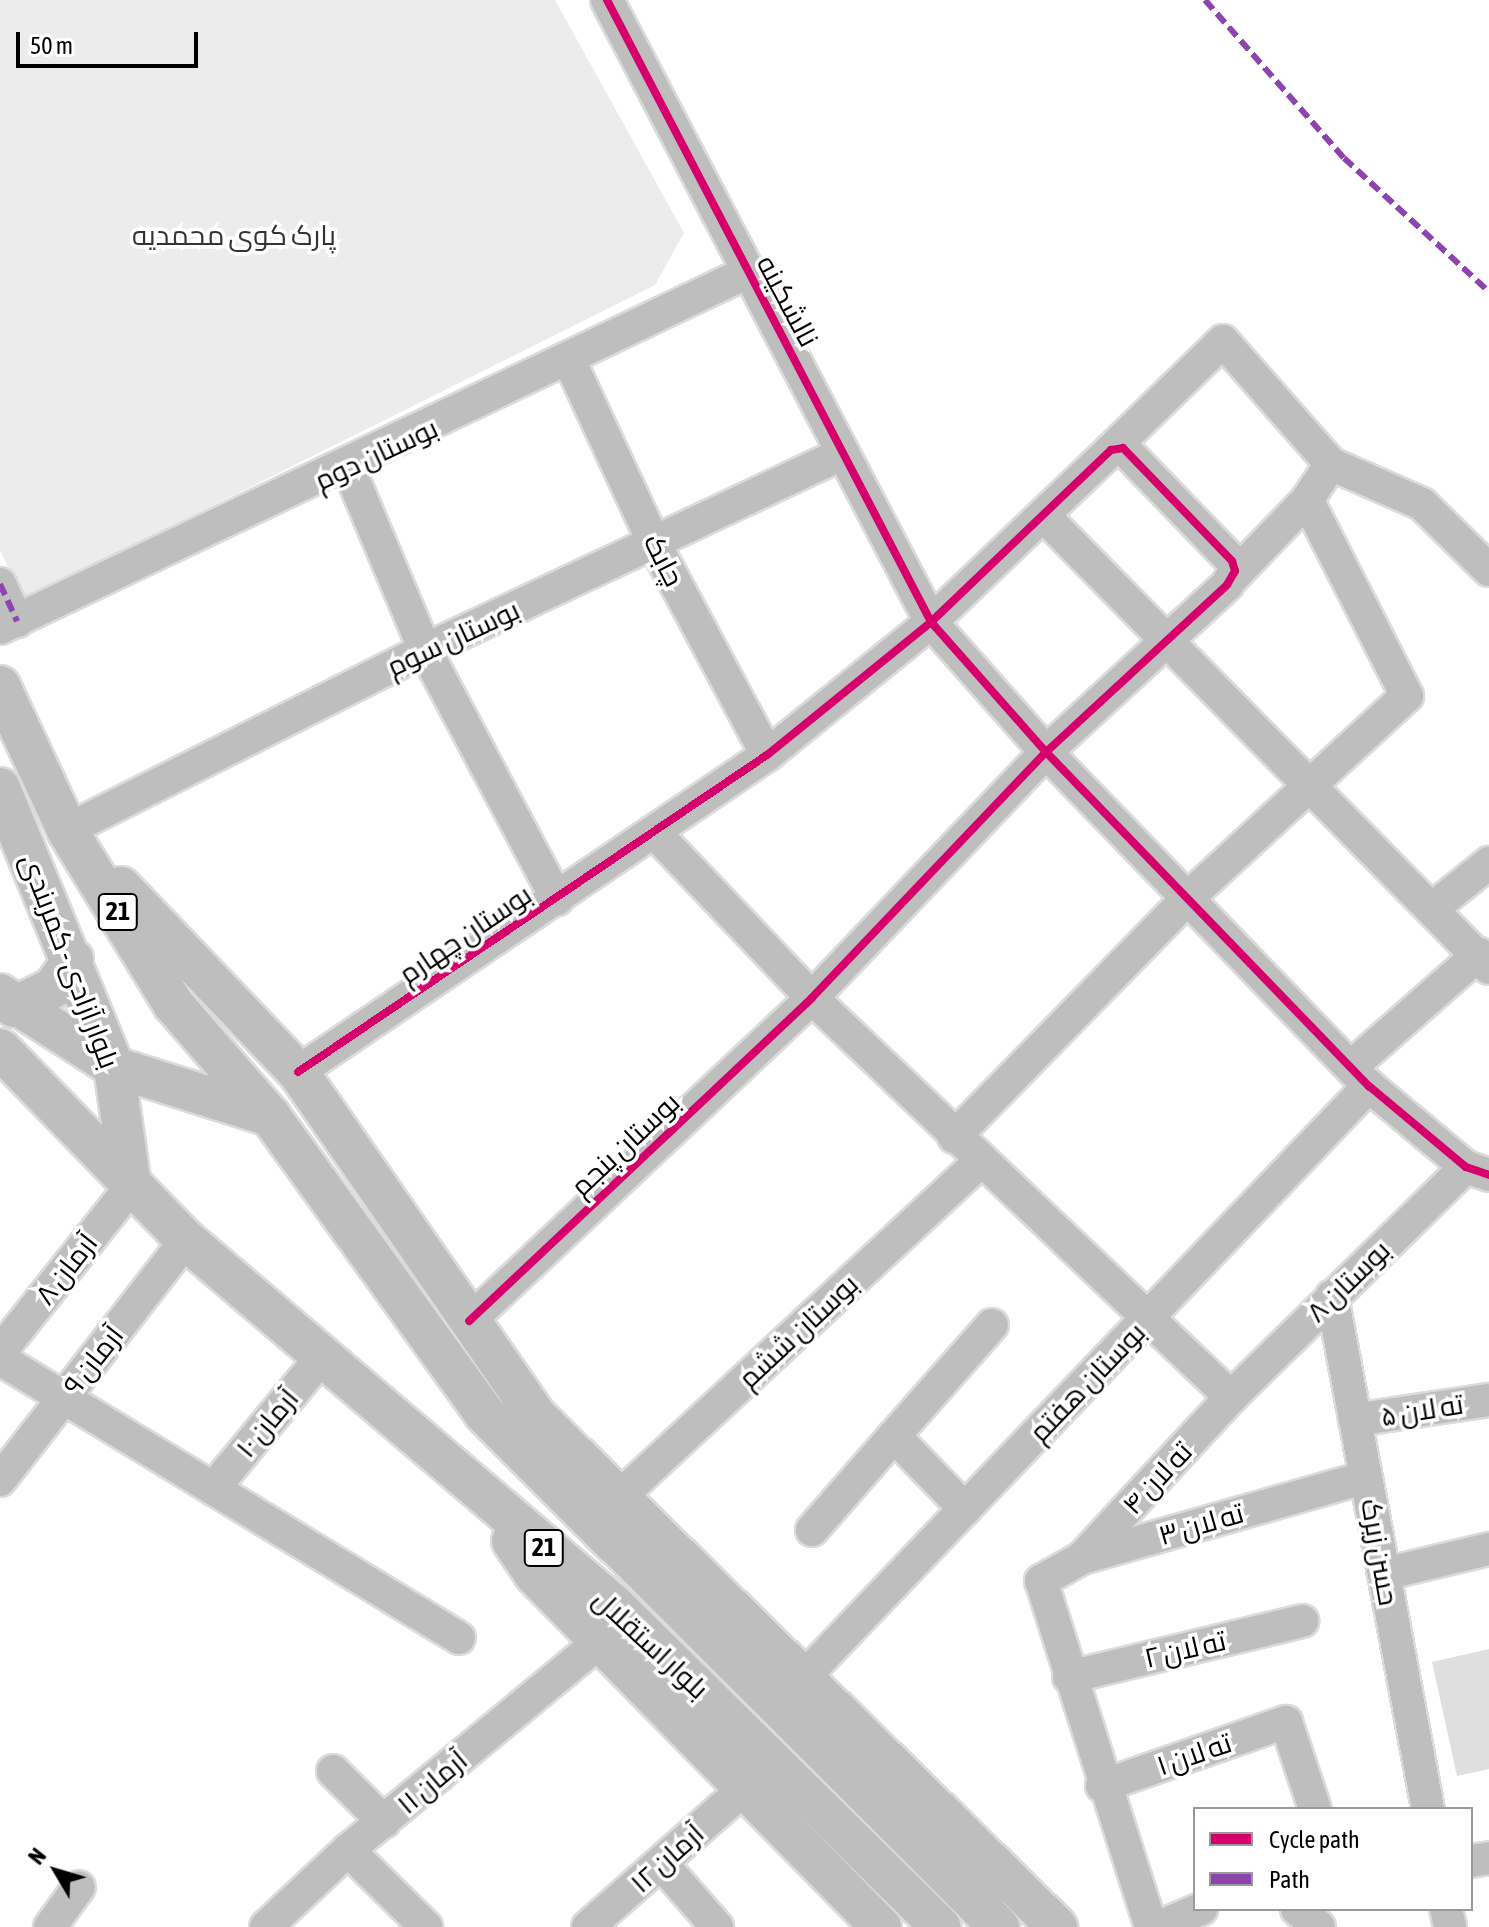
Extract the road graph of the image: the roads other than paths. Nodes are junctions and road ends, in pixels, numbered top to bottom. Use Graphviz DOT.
graph roads {
  1 [pos="607,0"];
  2 [pos="748,272"];
  3 [pos="570,362"];
  4 [pos="1111,450"];
  5 [pos="843,453"];
  6 [pos="1331,464"];
  7 [pos="348,467"];
  8 [pos="1307,500"];
  9 [pos="1044,516"];
  10 [pos="655,545"];
  11 [pos="1489,570"];
  12 [pos="1232,578"];
  13 [pos="0,584"];
  14 [pos="931,622"];
  15 [pos="9,624"];
  16 [pos="1166,641"];
  17 [pos="425,650"];
  18 [pos="0,686"];
  19 [pos="1046,752"];
  20 [pos="767,755"];
  21 [pos="1305,784"];
  22 [pos="0,788"];
  23 [pos="67,830"];
  24 [pos="656,834"];
  25 [pos="1489,863"];
  26 [pos="1190,896"];
  27 [pos="557,899"];
  28 [pos="1433,908"];
  29 [pos="73,959"];
  30 [pos="1484,961"];
  31 [pos="812,998"];
  32 [pos="7,1001"];
  33 [pos="2,1055"];
  34 [pos="114,1067"];
  35 [pos="298,1072"];
  36 [pos="1360,1077"];
  37 [pos="270,1116"];
  38 [pos="954,1137"];
  39 [pos="980,1162"];
  40 [pos="1478,1171"];
  41 [pos="131,1187"];
  42 [pos="186,1240"];
  43 [pos="1332,1296"];
  44 [pos="1147,1319"];
  45 [pos="469,1321"];
  46 [pos="992,1325"];
  47 [pos="6,1331"];
  48 [pos="321,1358"];
  49 [pos="0,1359"];
  50 [pos="1231,1397"];
  51 [pos="64,1398"];
  52 [pos="1489,1400"];
  53 [pos="1355,1420"];
  54 [pos="894,1436"];
  55 [pos="1366,1477"];
  56 [pos="0,1480"];
  57 [pos="213,1489"];
  58 [pos="480,1495"];
  59 [pos="616,1500"];
  60 [pos="965,1509"];
  61 [pos="812,1530"];
  62 [pos="1489,1549"];
  63 [pos="1082,1558"];
  64 [pos="1384,1574"];
  65 [pos="1302,1621"];
  66 [pos="459,1638"];
  67 [pos="601,1641"];
  68 [pos="804,1677"];
  69 [pos="1069,1677"];
  70 [pos="333,1771"];
  71 [pos="1102,1786"];
  72 [pos="745,1788"];
  73 [pos="1314,1807"];
  74 [pos="1428,1807"];
  75 [pos="384,1822"];
  76 [pos="348,1850"];
  77 [pos="662,1864"];
  78 [pos="79,1887"];
  79 [pos="1196,1911"];
  80 [pos="1299,1911"];
  81 [pos="50,1927"];
  82 [pos="266,1927"];
  83 [pos="426,1927"];
  84 [pos="588,1927"];
  85 [pos="717,1927"];
  86 [pos="881,1927"];
  87 [pos="940,1927"];
  88 [pos="999,1927"];
  89 [pos="1057,1927"];
  90 [pos="1151,1927"];
  91 [pos="1159,1927"];
  92 [pos="1319,1927"];
  1 -- 2 [label="street, نالشکینه"];
  2 -- 3 [label="street, بوستان دوم"];
  2 -- 5 [label="street, نالشکینه"];
  3 -- 7 [label="street, بوستان دوم"];
  3 -- 10 [label="street, چابک"];
  4 -- 6 [label="street, بوستان چهارم"];
  4 -- 9 [label="street, بوستان چهارم"];
  4 -- 12 [label="street"];
  5 -- 10 [label="street, بوستان سوم"];
  5 -- 14 [label="street, نالشکینه"];
  6 -- 8 [label="street, بوستان پنجم"];
  6 -- 11 [label="street"];
  7 -- 15 [label="street, بوستان دوم"];
  7 -- 17 [label="street"];
  8 -- 12 [label="street, بوستان پنجم"];
  8 -- 21 [label="street"];
  9 -- 14 [label="street, بوستان چهارم"];
  9 -- 16 [label="street"];
  10 -- 17 [label="street, بوستان سوم"];
  10 -- 20 [label="street, چابک"];
  12 -- 16 [label="street, بوستان پنجم"];
  13 -- 15 [label="street"];
  14 -- 19 [label="street, نالشکینه"];
  14 -- 20 [label="street, بوستان چهارم"];
  16 -- 19 [label="street, بوستان پنجم"];
  16 -- 21 [label="street"];
  17 -- 23 [label="street, بوستان سوم"];
  17 -- 27 [label="street"];
  18 -- 23 [label="main road, بلوار آزادی - کمربندی / 21"];
  19 -- 26 [label="street, نالشکینه"];
  19 -- 31 [label="street, بوستان پنجم"];
  20 -- 24 [label="street, بوستان چهارم"];
  21 -- 26 [label="street"];
  21 -- 28 [label="street"];
  22 -- 29 [label="main road, بلوار آزادی - کمربندی"];
  23 -- 35 [label="main road"];
  23 -- 37 [label="main road, بلوار آزادی - کمربندی / 21"];
  24 -- 27 [label="street, بوستان چهارم"];
  24 -- 31 [label="street"];
  25 -- 28 [label="street"];
  26 -- 36 [label="street, نالشکینه"];
  26 -- 38 [label="street"];
  27 -- 35 [label="street, بوستان چهارم"];
  28 -- 30 [label="street"];
  29 -- 32 [label="main road"];
  29 -- 34 [label="main road, بلوار آزادی - کمربندی"];
  30 -- 36 [label="street, بوستان هفتم"];
  31 -- 38 [label="street"];
  31 -- 45 [label="street, بوستان پنجم"];
  32 -- 34 [label="main road"];
  33 -- 41 [label="main road, بلوار استقلال"];
  34 -- 37 [label="main road"];
  34 -- 41 [label="main road, بلوار آزادی - کمربندی"];
  35 -- 45 [label="main road"];
  36 -- 40 [label="street, نالشکینه"];
  36 -- 44 [label="street, بوستان هفتم"];
  37 -- 88 [label="main road, بلوار استقلال / 21"];
  38 -- 39 [label="street"];
  39 -- 44 [label="street"];
  39 -- 59 [label="street, بوستان ششم"];
  40 -- 43 [label="street, بوستان ۸"];
  41 -- 42 [label="main road, بلوار استقلال / 21"];
  41 -- 47 [label="street, آرمان ۸"];
  42 -- 48 [label="main road, بلوار استقلال / 21"];
  42 -- 51 [label="street, آرمان ۹"];
  43 -- 50 [label="street, بوستان ۸"];
  43 -- 53 [label="street, حسن زیرک"];
  44 -- 50 [label="street"];
  44 -- 60 [label="street, بوستان هفتم"];
  45 -- 59 [label="main road"];
  46 -- 54 [label="street"];
  48 -- 57 [label="street, آرمان ۱۰"];
  48 -- 58 [label="main road, بلوار استقلال / 21"];
  49 -- 51 [label="street"];
  50 -- 63 [label="street, ته لان ۴"];
  51 -- 56 [label="street, آرمان ۹"];
  51 -- 57 [label="street"];
  52 -- 53 [label="street, ته لان ۵"];
  53 -- 55 [label="street, حسن زیرک"];
  54 -- 60 [label="street"];
  54 -- 61 [label="street"];
  55 -- 63 [label="street, ته لان ۳"];
  55 -- 64 [label="street, حسن زیرک"];
  57 -- 66 [label="street"];
  58 -- 67 [label="main road"];
  58 -- 87 [label="main road, بلوار استقلال / 21"];
  59 -- 68 [label="main road"];
  60 -- 68 [label="street, بوستان هفتم"];
  62 -- 64 [label="street"];
  63 -- 69 [label="street, ته لان ۳"];
  64 -- 74 [label="street, حسن زیرک"];
  65 -- 69 [label="street, ته لان ۲"];
  67 -- 72 [label="main road"];
  67 -- 75 [label="street, آرمان ۱۱"];
  68 -- 89 [label="main road"];
  69 -- 71 [label="street"];
  70 -- 75 [label="street"];
  71 -- 73 [label="street, ته لان ۱"];
  71 -- 90 [label="street"];
  72 -- 77 [label="street, آرمان ۱۲"];
  72 -- 86 [label="main road"];
  75 -- 76 [label="street, آرمان ۱۱"];
  76 -- 82 [label="street, آرمان ۱۱"];
  76 -- 83 [label="street"];
  77 -- 84 [label="street, آرمان ۱۲"];
  77 -- 85 [label="street"];
  78 -- 81 [label="street"];
  79 -- 91 [label="street"];
  80 -- 92 [label="street"];
}
